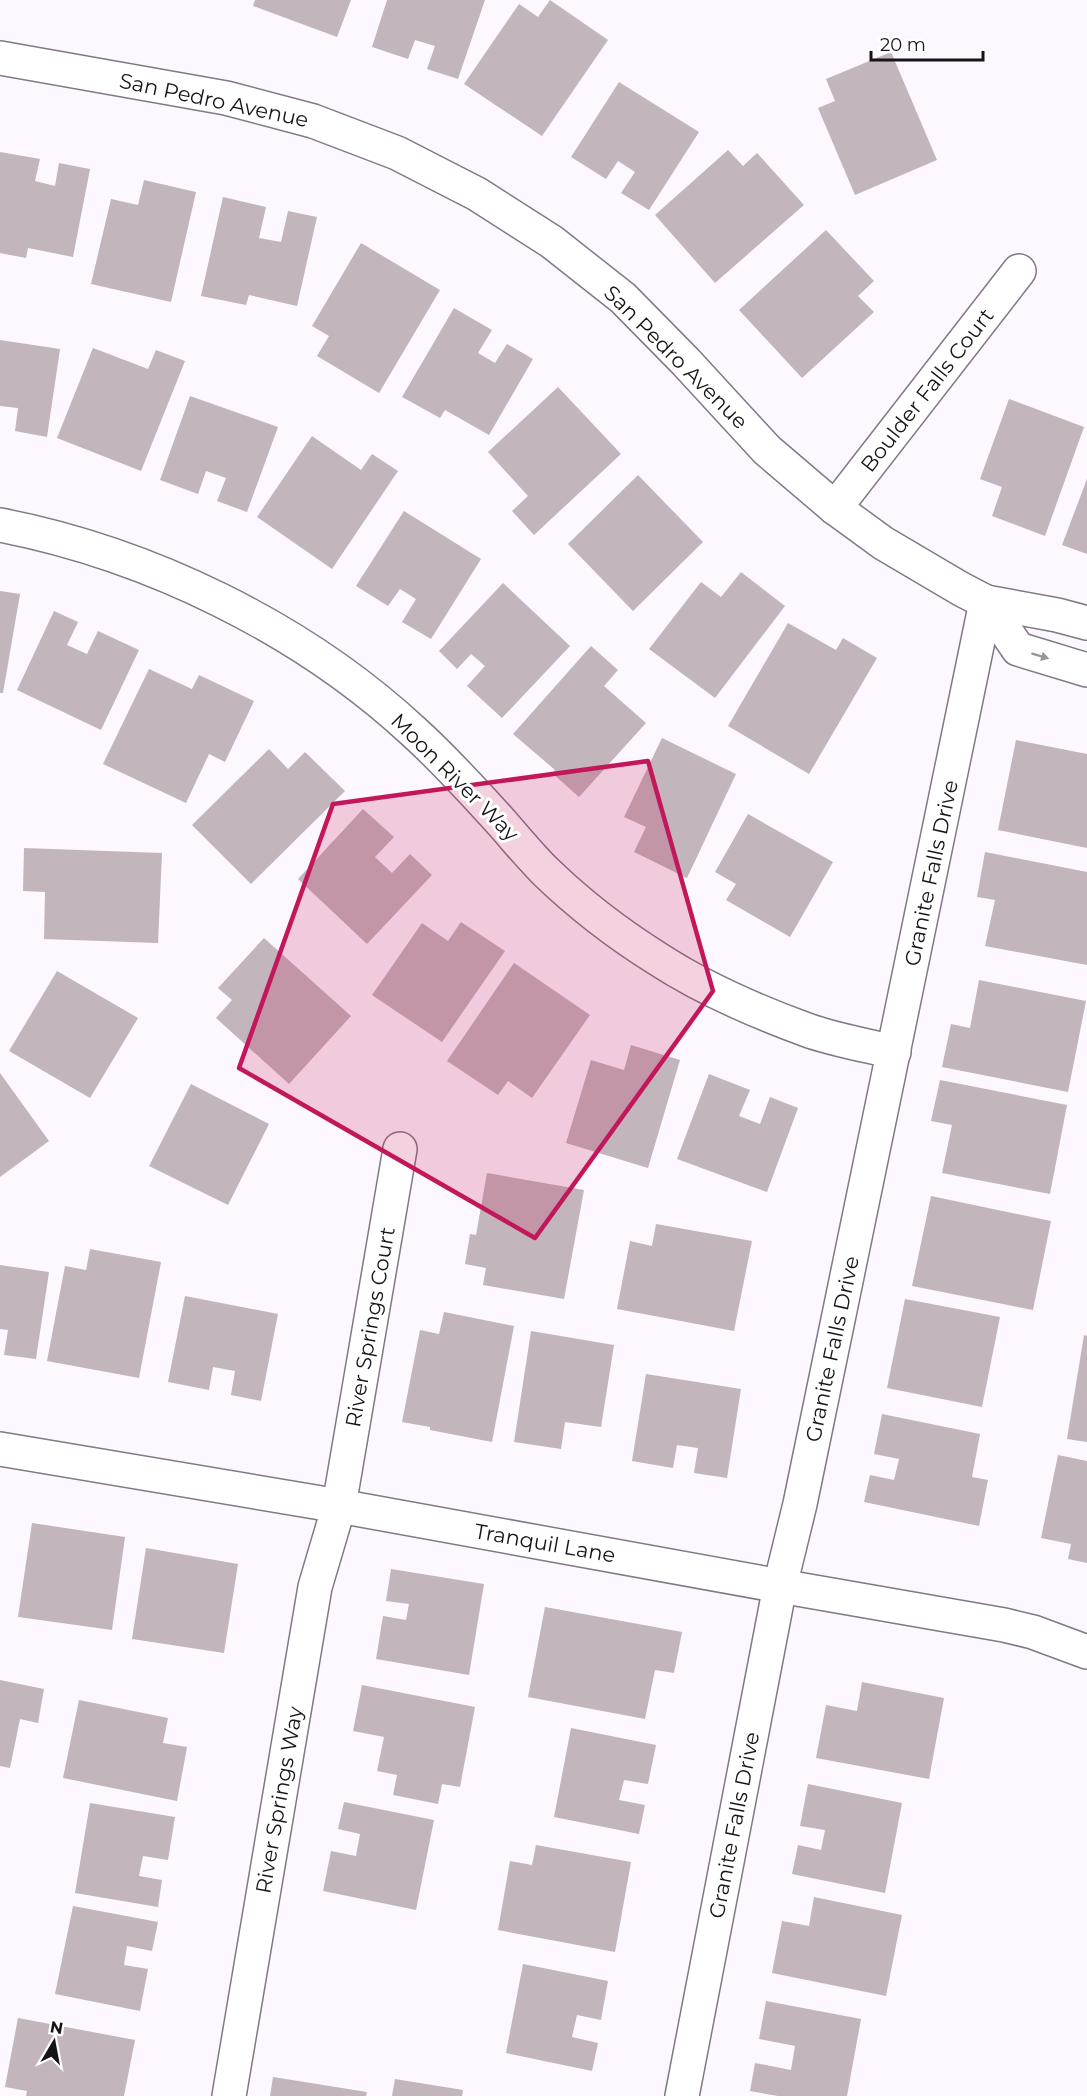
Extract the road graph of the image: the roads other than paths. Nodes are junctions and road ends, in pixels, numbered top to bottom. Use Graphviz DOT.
graph roads {
  1 [pos="0,58"];
  2 [pos="1019,271"];
  3 [pos="835,508"];
  4 [pos="0,525"];
  5 [pos="986,602"];
  6 [pos="1087,623"];
  7 [pos="1087,670"];
  8 [pos="894,1052"];
  9 [pos="400,1149"];
  10 [pos="0,1449"];
  11 [pos="339,1506"];
  12 [pos="780,1586"];
  13 [pos="1087,1652"];
  14 [pos="229,2096"];
  15 [pos="682,2096"];
  1 -- 3 [label="street, San Pedro Avenue"];
  2 -- 3 [label="street, Boulder Falls Court"];
  3 -- 5 [label="street, San Pedro Avenue"];
  4 -- 8 [label="street, Moon River Way"];
  5 -- 6 [label="street, San Pedro Avenue"];
  5 -- 7 [label="street, San Pedro Avenue, one-way"];
  5 -- 8 [label="street, Granite Falls Drive"];
  8 -- 12 [label="street, Granite Falls Drive"];
  9 -- 11 [label="street, River Springs Court"];
  10 -- 11 [label="street, Tranquil Lane"];
  11 -- 12 [label="street, Tranquil Lane"];
  11 -- 14 [label="street, River Springs Way"];
  12 -- 13 [label="street, Tranquil Lane"];
  12 -- 15 [label="street, Granite Falls Drive"];
}
